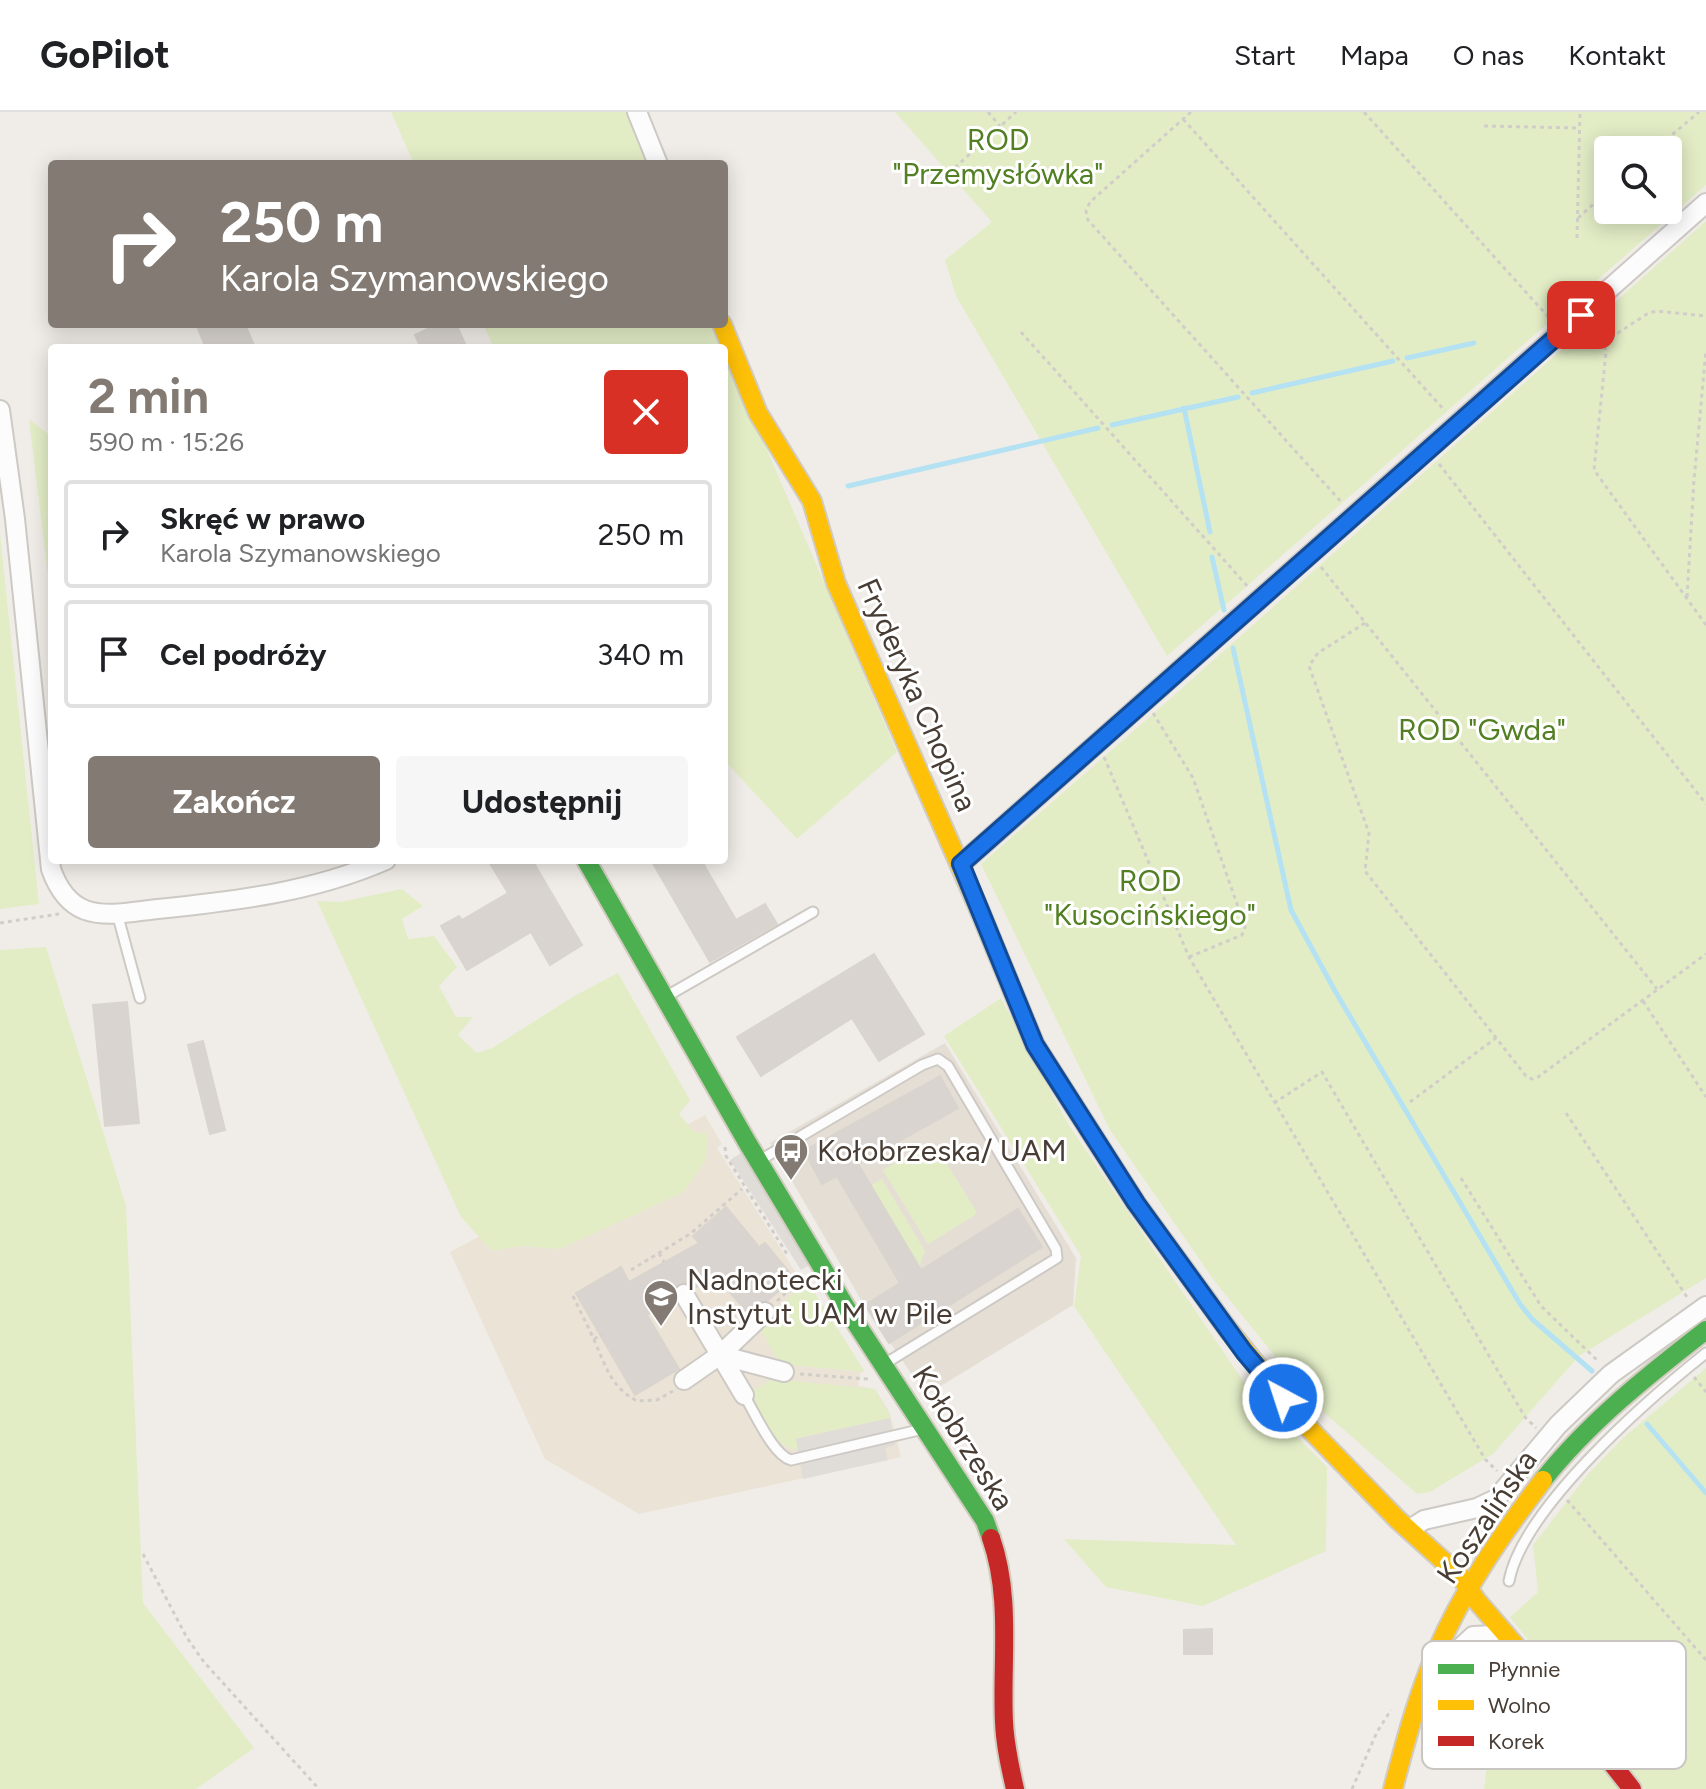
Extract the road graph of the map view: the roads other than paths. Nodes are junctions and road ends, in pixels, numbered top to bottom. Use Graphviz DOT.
graph roads {
  1 [pos="637,112"];
  2 [pos="656,160"];
  3 [pos="1706,203"];
  4 [pos="724,328"];
  5 [pos="0,410"];
  6 [pos="48,840"];
  7 [pos="50,864"];
  8 [pos="377,864"];
  9 [pos="588,864"];
  10 [pos="961,864"];
  11 [pos="813,912"];
  12 [pos="117,913"];
  13 [pos="140,998"];
  14 [pos="664,998"];
  15 [pos="759,1161"];
  16 [pos="684,1294"];
  17 [pos="1706,1306"];
  18 [pos="765,1312"];
  19 [pos="1706,1330"];
  20 [pos="1706,1353"];
  21 [pos="720,1355"];
  22 [pos="784,1372"];
  23 [pos="888,1372"];
  24 [pos="684,1380"];
  25 [pos="744,1395"];
  26 [pos="926,1428"];
  27 [pos="1410,1529"];
  28 [pos="1509,1581"];
  29 [pos="1468,1587"];
  30 [pos="1444,1641"];
  31 [pos="1467,1641"];
  32 [pos="1508,1641"];
  33 [pos="1513,1641"];
  34 [pos="1422,1692"];
  35 [pos="1617,1769"];
  36 [pos="1015,1789"];
  37 [pos="1393,1789"];
  38 [pos="1632,1789"];
  1 -- 2 [label="street"];
  3 -- 10 [label="street"];
  4 -- 10 [label="street, Fryderyka Chopina"];
  5 -- 6 [label="street"];
  7 -- 12 [label="street"];
  8 -- 12 [label="street"];
  9 -- 14 [label="street, Kołobrzeska"];
  10 -- 27 [label="street, Fryderyka Chopina"];
  11 -- 14 [label="lane"];
  12 -- 13 [label="lane"];
  14 -- 15 [label="street, Kołobrzeska"];
  15 -- 23 [label="street, Kołobrzeska"];
  15 -- 23 [label="lane"];
  16 -- 21 [label="street"];
  17 -- 27 [label="street"];
  18 -- 21 [label="street"];
  19 -- 29 [label="street, Koszalińska"];
  20 -- 28 [label="lane"];
  21 -- 22 [label="street"];
  21 -- 24 [label="street"];
  21 -- 25 [label="street"];
  23 -- 26 [label="street, Kołobrzeska"];
  25 -- 26 [label="lane"];
  26 -- 36 [label="street, Kołobrzeska"];
  27 -- 29 [label="street, Fryderyka Chopina"];
  29 -- 30 [label="street, Koszalińska"];
  29 -- 33 [label="street, Fryderyka Chopina"];
  31 -- 32 [label="street"];
  34 -- 37 [label="street, Koszalińska"];
  35 -- 38 [label="street, Fryderyka Chopina"];
}
